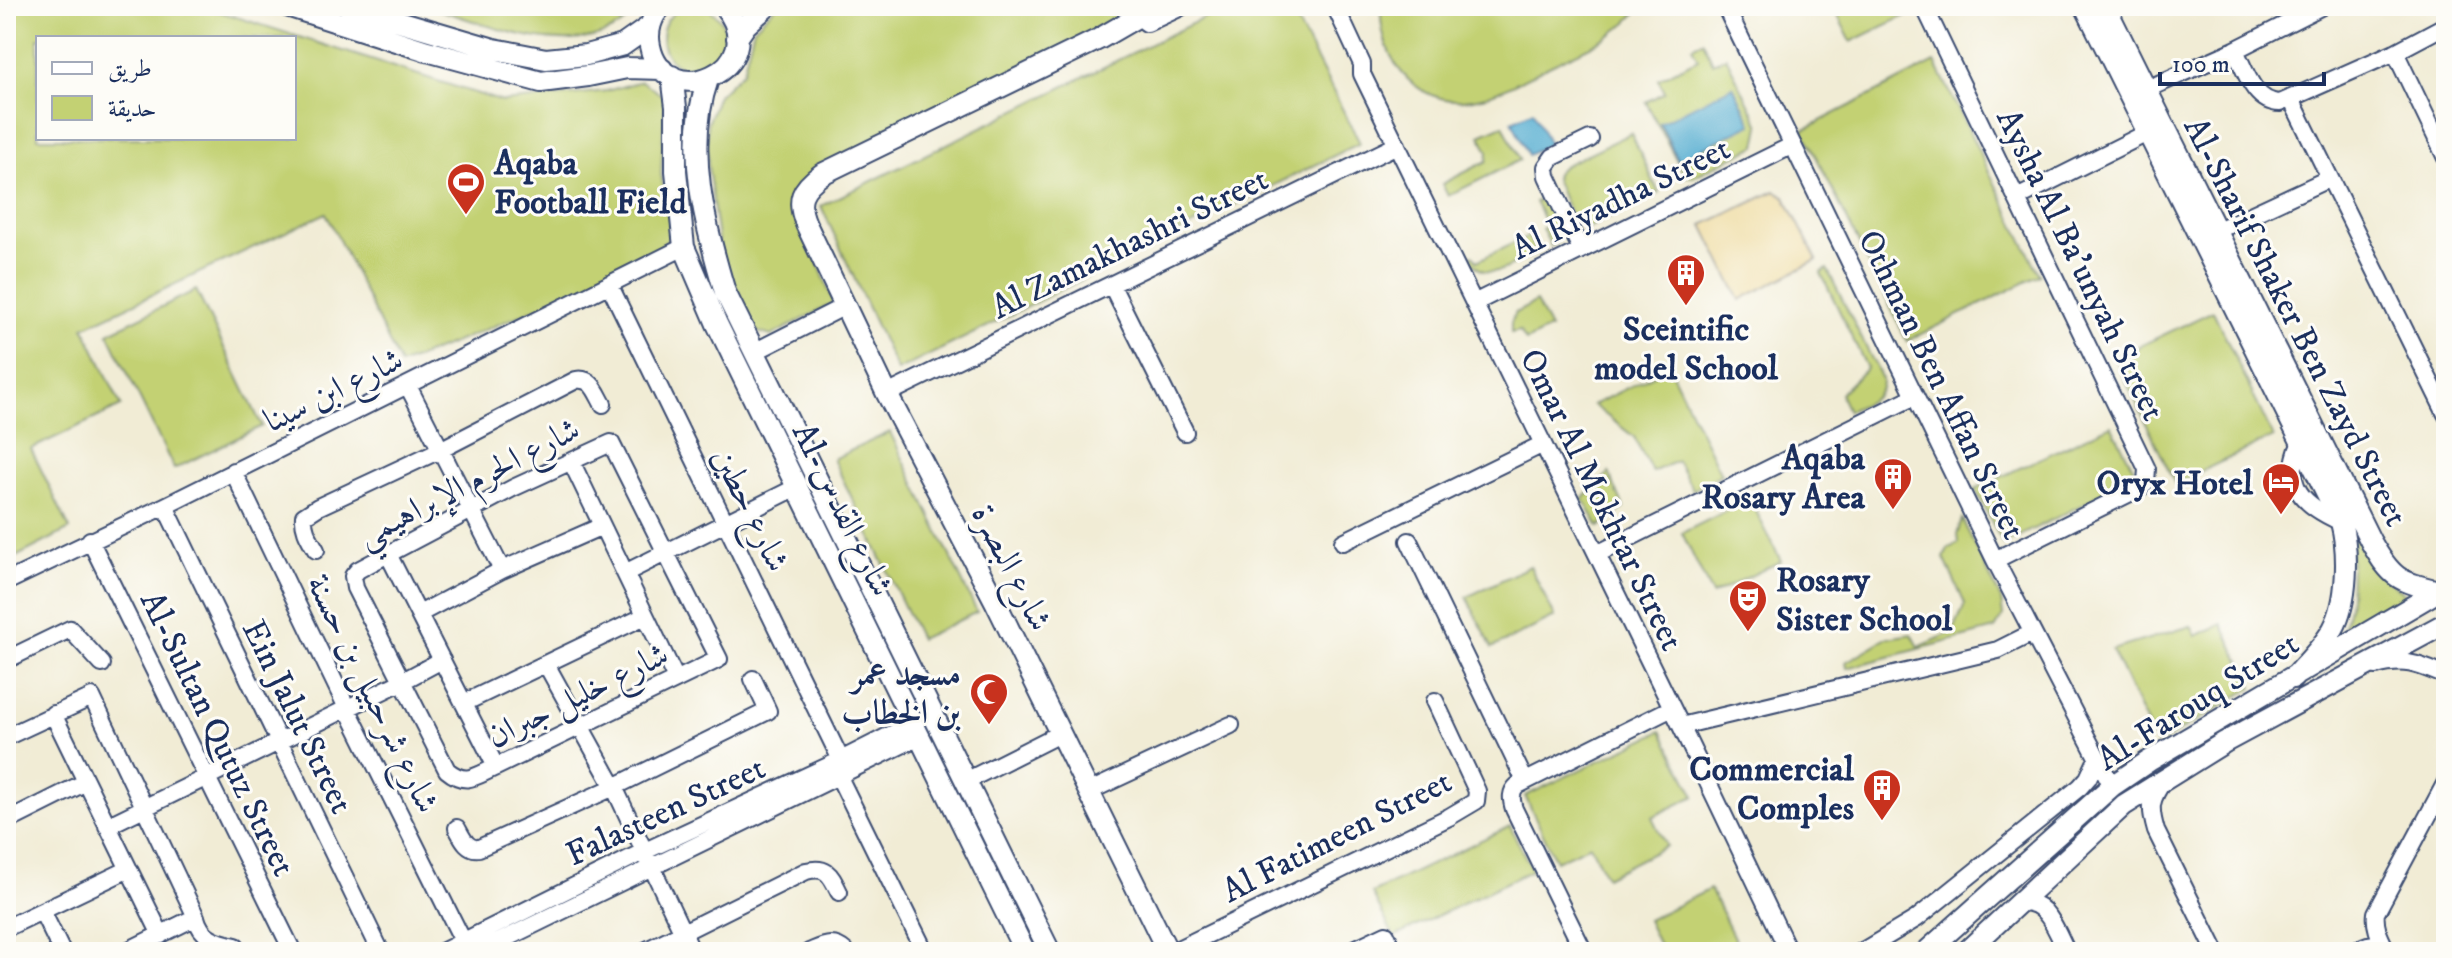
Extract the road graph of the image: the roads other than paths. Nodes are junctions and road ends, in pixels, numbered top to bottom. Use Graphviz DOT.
graph roads {
  1 [pos="287,6"];
  2 [pos="348,6"];
  3 [pos="724,6"];
  4 [pos="767,6"];
  5 [pos="1156,6"];
  6 [pos="1179,6"];
  7 [pos="1323,6"];
  8 [pos="1335,6"];
  9 [pos="1725,6"];
  10 [pos="1924,6"];
  11 [pos="2085,6"];
  12 [pos="2105,6"];
  13 [pos="2322,6"];
  14 [pos="657,12"];
  15 [pos="2446,25"];
  16 [pos="737,38"];
  17 [pos="1099,39"];
  18 [pos="2235,50"];
  19 [pos="2395,52"];
  20 [pos="667,73"];
  21 [pos="1362,74"];
  22 [pos="708,79"];
  23 [pos="2145,90"];
  24 [pos="2291,99"];
  25 [pos="2446,114"];
  26 [pos="2429,122"];
  27 [pos="2147,133"];
  28 [pos="1590,139"];
  29 [pos="1397,145"];
  30 [pos="1793,145"];
  31 [pos="2446,158"];
  32 [pos="2330,178"];
  33 [pos="2017,198"];
  34 [pos="2216,231"];
  35 [pos="684,247"];
  36 [pos="1581,249"];
  37 [pos="609,284"];
  38 [pos="1112,286"];
  39 [pos="1474,303"];
  40 [pos="845,306"];
  41 [pos="2253,325"];
  42 [pos="754,352"];
  43 [pos="408,386"];
  44 [pos="887,394"];
  45 [pos="1915,396"];
  46 [pos="603,404"];
  47 [pos="2446,414"];
  48 [pos="1185,432"];
  49 [pos="1543,444"];
  50 [pos="442,449"];
  51 [pos="571,461"];
  52 [pos="233,471"];
  53 [pos="797,487"];
  54 [pos="165,506"];
  55 [pos="471,510"];
  56 [pos="726,523"];
  57 [pos="602,526"];
  58 [pos="90,540"];
  59 [pos="1409,541"];
  60 [pos="1343,542"];
  61 [pos="316,550"];
  62 [pos="667,553"];
  63 [pos="388,554"];
  64 [pos="1597,554"];
  65 [pos="1995,560"];
  66 [pos="502,570"];
  67 [pos="625,573"];
  68 [pos="852,574"];
  69 [pos="6,582"];
  70 [pos="2443,589"];
  71 [pos="873,592"];
  72 [pos="855,605"];
  73 [pos="419,614"];
  74 [pos="645,616"];
  75 [pos="2446,623"];
  76 [pos="2032,633"];
  77 [pos="719,659"];
  78 [pos="6,660"];
  79 [pos="442,660"];
  80 [pos="102,664"];
  81 [pos="546,664"];
  82 [pos="2352,674"];
  83 [pos="2446,676"];
  84 [pos="2293,678"];
  85 [pos="676,679"];
  86 [pos="753,679"];
  87 [pos="401,682"];
  88 [pos="1435,701"];
  89 [pos="464,703"];
  90 [pos="347,708"];
  91 [pos="1672,708"];
  92 [pos="53,714"];
  93 [pos="579,725"];
  94 [pos="1231,725"];
  95 [pos="1681,726"];
  96 [pos="917,729"];
  97 [pos="1061,733"];
  98 [pos="6,737"];
  99 [pos="279,741"];
  100 [pos="2097,759"];
  101 [pos="496,767"];
  102 [pos="839,767"];
  103 [pos="206,776"];
  104 [pos="2165,779"];
  105 [pos="966,781"];
  106 [pos="1525,781"];
  107 [pos="86,782"];
  108 [pos="2446,782"];
  109 [pos="2112,786"];
  110 [pos="614,787"];
  111 [pos="1090,791"];
  112 [pos="145,807"];
  113 [pos="6,822"];
  114 [pos="107,826"];
  115 [pos="457,828"];
  116 [pos="993,836"];
  117 [pos="973,845"];
  118 [pos="647,859"];
  119 [pos="1006,863"];
  120 [pos="129,869"];
  121 [pos="984,869"];
  122 [pos="839,892"];
  123 [pos="2016,904"];
  124 [pos="42,911"];
  125 [pos="196,917"];
  126 [pos="6,928"];
  127 [pos="683,933"];
  128 [pos="161,935"];
  129 [pos="463,941"];
  130 [pos="1934,947"];
  131 [pos="62,952"];
  132 [pos="125,952"];
  133 [pos="239,952"];
  134 [pos="293,952"];
  135 [pos="381,952"];
  136 [pos="442,952"];
  137 [pos="478,952"];
  138 [pos="643,952"];
  139 [pos="692,952"];
  140 [pos="809,952"];
  141 [pos="846,952"];
  142 [pos="925,952"];
  143 [pos="1025,952"];
  144 [pos="1050,952"];
  145 [pos="1170,952"];
  146 [pos="1348,952"];
  147 [pos="1394,952"];
  148 [pos="1584,952"];
  149 [pos="1789,952"];
  150 [pos="1861,952"];
  151 [pos="1963,952"];
  152 [pos="2067,952"];
  153 [pos="2216,952"];
  154 [pos="2356,952"];
  155 [pos="2386,952"];
  1 -- 20 [label="main road"];
  2 -- 14 [label="main road"];
  3 -- 16 [label="main road"];
  4 -- 16 [label="main road"];
  5 -- 17 [label="main road"];
  6 -- 17 [label="main road"];
  7 -- 21 [label="street"];
  8 -- 21 [label="street"];
  9 -- 30 [label="street, Othman Ben Affan Street"];
  10 -- 33 [label="street, Aysha Al Ba'unyah Street"];
  11 -- 27 [label="main road, Al-Sharif Shaker Ben Zayd Street"];
  12 -- 23 [label="main road, Al-Sharif Shaker Ben Zayd Street"];
  13 -- 18 [label="street"];
  14 -- 20 [label="main road, Al-شارع القدس"];
  15 -- 19 [label="street"];
  16 -- 22 [label="main road"];
  17 -- 40 [label="main road, شارع البصرة"];
  18 -- 23 [label="street"];
  18 -- 24 [label="street"];
  19 -- 24 [label="street"];
  19 -- 26 [label="street"];
  20 -- 22 [label="main road"];
  20 -- 35 [label="main road, Al-شارع القدس"];
  21 -- 29 [label="street, Omar Al Mokhtar Street"];
  22 -- 42 [label="main road, Al-شارع القدس"];
  23 -- 34 [label="main road, Al-Sharif Shaker Ben Zayd Street"];
  24 -- 32 [label="street"];
  25 -- 26 [label="street"];
  26 -- 31 [label="street"];
  27 -- 33 [label="street"];
  27 -- 41 [label="main road, Al-Sharif Shaker Ben Zayd Street"];
  28 -- 36 [label="street"];
  29 -- 38 [label="street, Al Zamakhashri Street"];
  29 -- 39 [label="street, Omar Al Mokhtar Street"];
  30 -- 36 [label="street, Al Riyadha Street"];
  30 -- 45 [label="street, Othman Ben Affan Street"];
  32 -- 34 [label="street"];
  32 -- 47 [label="street"];
  33 -- 65 [label="street, Aysha Al Ba'unyah Street"];
  34 -- 41 [label="main road, Al-Sharif Shaker Ben Zayd Street"];
  35 -- 37 [label="street, شارع ابن سينا"];
  35 -- 53 [label="main road, Al-شارع القدس"];
  36 -- 39 [label="street, Al Riyadha Street"];
  37 -- 43 [label="street, شارع ابن سينا"];
  37 -- 56 [label="street, شارع حطين"];
  38 -- 44 [label="street, Al Zamakhashri Street"];
  38 -- 48 [label="street"];
  39 -- 49 [label="street, Omar Al Mokhtar Street"];
  40 -- 42 [label="street"];
  40 -- 44 [label="main road, شارع البصرة"];
  41 -- 70 [label="main road, Al-Sharif Shaker Ben Zayd Street"];
  41 -- 84 [label="main road, Al-Sharif Shaker Ben Zayd Street"];
  42 -- 68 [label="main road, Al-شارع القدس"];
  43 -- 50 [label="street"];
  43 -- 52 [label="street, شارع ابن سينا"];
  44 -- 97 [label="main road, شارع البصرة"];
  45 -- 64 [label="street"];
  45 -- 65 [label="street, Othman Ben Affan Street"];
  46 -- 50 [label="street"];
  49 -- 60 [label="street"];
  49 -- 64 [label="street, Omar Al Mokhtar Street"];
  50 -- 55 [label="street"];
  50 -- 61 [label="street"];
  51 -- 55 [label="street, شارع الحرم الإبراهيمي"];
  51 -- 57 [label="street"];
  51 -- 62 [label="street, شارع الحرم الإبراهيمي"];
  52 -- 54 [label="street, شارع ابن سينا"];
  52 -- 90 [label="street, شارع شرحبيل بن حسنة"];
  53 -- 56 [label="street"];
  53 -- 68 [label="main road, Al-شارع القدس"];
  54 -- 58 [label="street, شارع ابن سينا"];
  54 -- 99 [label="street, Ein Jalut Street"];
  55 -- 63 [label="street, شارع الحرم الإبراهيمي"];
  55 -- 66 [label="street"];
  56 -- 62 [label="street"];
  56 -- 102 [label="street, شارع حطين"];
  57 -- 66 [label="street"];
  57 -- 67 [label="street"];
  58 -- 69 [label="street, شارع ابن سينا"];
  58 -- 103 [label="street, Al-Sultan Qutuz Street"];
  59 -- 106 [label="street"];
  62 -- 67 [label="street"];
  62 -- 77 [label="street, شارع الحرم الإبراهيمي"];
  63 -- 73 [label="street"];
  63 -- 87 [label="street, شارع الحرم الإبراهيمي"];
  64 -- 91 [label="street, Omar Al Mokhtar Street"];
  65 -- 76 [label="street, Othman Ben Affan Street"];
  66 -- 73 [label="street"];
  67 -- 74 [label="street"];
  68 -- 71 [label="main road, Al-شارع القدس"];
  68 -- 72 [label="main road, Al-شارع القدس"];
  70 -- 84 [label="main road, Al-Farouq Street"];
  71 -- 72 [label="main road"];
  71 -- 105 [label="main road, Al-شارع القدس"];
  72 -- 96 [label="main road, Al-شارع القدس"];
  73 -- 79 [label="street"];
  74 -- 81 [label="street"];
  74 -- 85 [label="street"];
  75 -- 82 [label="main road, Al-Farouq Street"];
  76 -- 95 [label="street"];
  76 -- 100 [label="street, Othman Ben Affan Street"];
  77 -- 85 [label="street, شارع خليل جبران"];
  78 -- 80 [label="street"];
  79 -- 87 [label="street"];
  79 -- 89 [label="street"];
  81 -- 89 [label="street"];
  81 -- 93 [label="street"];
  82 -- 83 [label="street"];
  82 -- 104 [label="main road, Al-Farouq Street"];
  84 -- 109 [label="main road, Al-Farouq Street"];
  85 -- 93 [label="street, شارع خليل جبران"];
  86 -- 110 [label="street"];
  87 -- 90 [label="street"];
  87 -- 101 [label="street, شارع خليل جبران"];
  88 -- 145 [label="street, Al Fatimeen Street"];
  89 -- 101 [label="street"];
  90 -- 99 [label="street"];
  90 -- 129 [label="street, شارع شرحبيل بن حسنة"];
  91 -- 95 [label="street, Omar Al Mokhtar Street"];
  91 -- 106 [label="street"];
  92 -- 98 [label="street"];
  92 -- 107 [label="street"];
  92 -- 112 [label="street"];
  93 -- 101 [label="street, شارع خليل جبران"];
  93 -- 110 [label="street"];
  94 -- 111 [label="street"];
  95 -- 149 [label="street, Omar Al Mokhtar Street"];
  96 -- 102 [label="street, Falasteen Street"];
  96 -- 117 [label="main road, Al-شارع القدس"];
  97 -- 105 [label="street"];
  97 -- 111 [label="main road, شارع البصرة"];
  99 -- 103 [label="street"];
  99 -- 135 [label="street, Ein Jalut Street"];
  100 -- 109 [label="street, Othman Ben Affan Street"];
  100 -- 150 [label="street"];
  102 -- 118 [label="street, Falasteen Street"];
  102 -- 142 [label="street, شارع حطين"];
  103 -- 112 [label="street"];
  103 -- 134 [label="street, Al-Sultan Qutuz Street"];
  104 -- 123 [label="main road, Al-Farouq Street"];
  104 -- 153 [label="street"];
  105 -- 116 [label="main road, Al-شارع القدس"];
  106 -- 148 [label="street"];
  107 -- 113 [label="street"];
  107 -- 114 [label="street"];
  108 -- 155 [label="street"];
  109 -- 130 [label="main road, Al-Farouq Street"];
  110 -- 115 [label="street"];
  110 -- 118 [label="street"];
  111 -- 145 [label="main road, شارع البصرة"];
  112 -- 114 [label="street"];
  112 -- 125 [label="street"];
  114 -- 120 [label="street"];
  116 -- 117 [label="main road"];
  116 -- 119 [label="main road, Al-شارع القدس"];
  117 -- 121 [label="main road, Al-شارع القدس"];
  118 -- 127 [label="street"];
  118 -- 129 [label="street, Falasteen Street"];
  118 -- 137 [label="street, Falasteen Street"];
  119 -- 121 [label="main road"];
  119 -- 144 [label="main road, Al-شارع القدس"];
  120 -- 124 [label="street"];
  120 -- 128 [label="street"];
  121 -- 143 [label="main road, Al-شارع القدس"];
  122 -- 127 [label="street"];
  123 -- 151 [label="main road, Al-Farouq Street"];
  123 -- 152 [label="street"];
  124 -- 126 [label="street"];
  124 -- 131 [label="street"];
  125 -- 128 [label="street"];
  125 -- 133 [label="street"];
  127 -- 138 [label="street"];
  127 -- 139 [label="street"];
  128 -- 132 [label="street"];
  129 -- 136 [label="street, Falasteen Street"];
  130 -- 151 [label="street"];
  140 -- 141 [label="street"];
  146 -- 147 [label="street"];
  154 -- 155 [label="street"];
}
